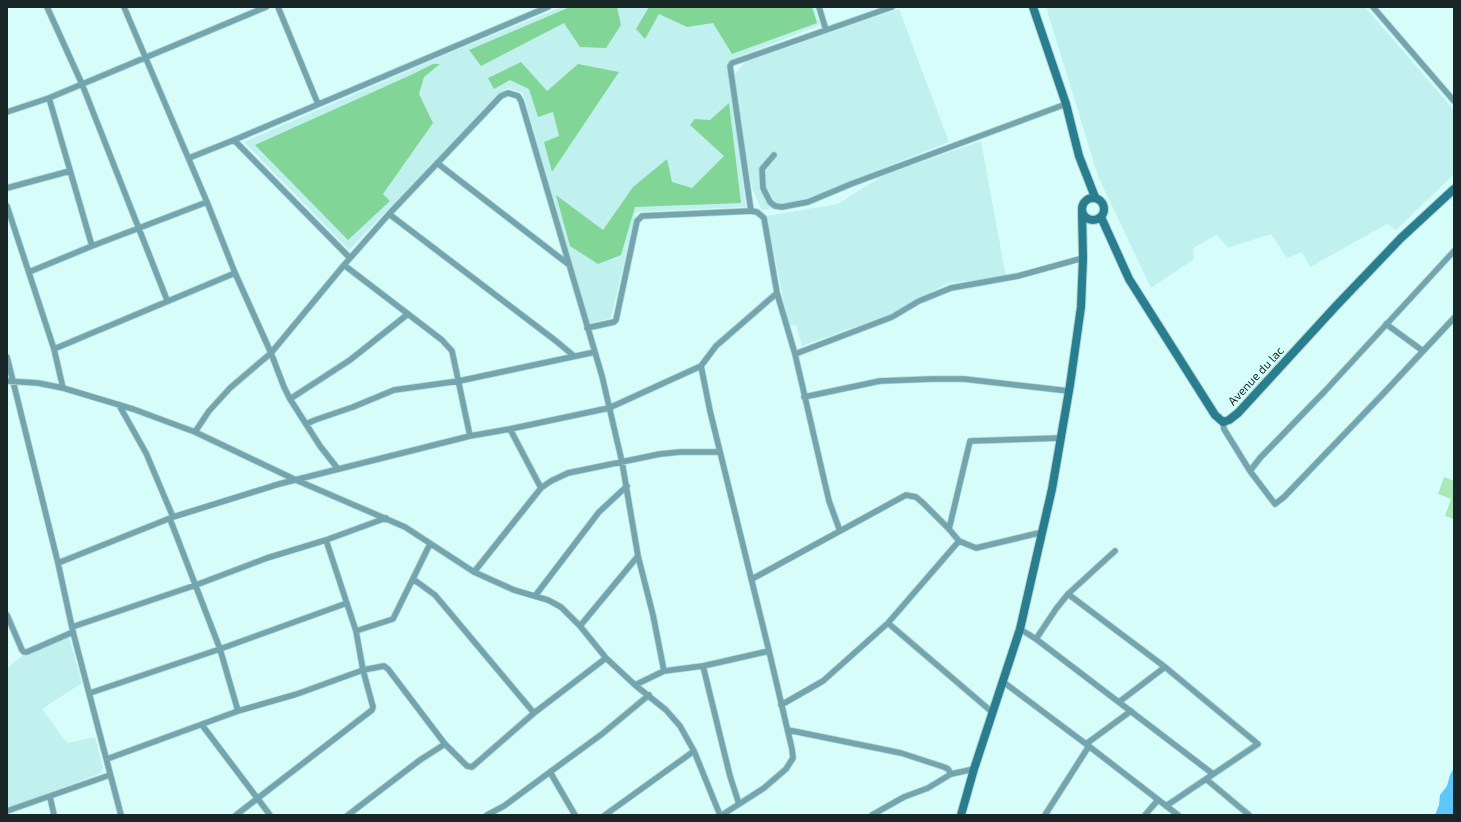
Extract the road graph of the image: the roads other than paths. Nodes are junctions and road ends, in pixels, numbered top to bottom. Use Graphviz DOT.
graph roads {
  1 [pos="47,7"];
  2 [pos="124,7"];
  3 [pos="266,7"];
  4 [pos="278,7"];
  5 [pos="548,7"];
  6 [pos="819,7"];
  7 [pos="892,7"];
  8 [pos="1033,7"];
  9 [pos="1376,8"];
  10 [pos="826,30"];
  11 [pos="146,58"];
  12 [pos="82,84"];
  13 [pos="50,98"];
  14 [pos="1454,101"];
  15 [pos="318,104"];
  16 [pos="1066,104"];
  17 [pos="7,112"];
  18 [pos="234,140"];
  19 [pos="774,155"];
  20 [pos="189,158"];
  21 [pos="437,163"];
  22 [pos="70,171"];
  23 [pos="7,188"];
  24 [pos="1454,189"];
  25 [pos="1095,197"];
  26 [pos="207,202"];
  27 [pos="7,206"];
  28 [pos="751,211"];
  29 [pos="1082,212"];
  30 [pos="389,214"];
  31 [pos="1101,217"];
  32 [pos="138,228"];
  33 [pos="92,246"];
  34 [pos="1454,251"];
  35 [pos="350,258"];
  36 [pos="1083,258"];
  37 [pos="568,264"];
  38 [pos="344,265"];
  39 [pos="29,272"];
  40 [pos="235,273"];
  41 [pos="777,294"];
  42 [pos="167,300"];
  43 [pos="408,314"];
  44 [pos="1454,318"];
  45 [pos="1386,324"];
  46 [pos="587,328"];
  47 [pos="54,348"];
  48 [pos="1423,351"];
  49 [pos="594,352"];
  50 [pos="271,353"];
  51 [pos="795,354"];
  52 [pos="574,356"];
  53 [pos="7,357"];
  54 [pos="701,366"];
  55 [pos="10,381"];
  56 [pos="459,381"];
  57 [pos="63,388"];
  58 [pos="1069,391"];
  59 [pos="804,397"];
  60 [pos="290,399"];
  61 [pos="119,405"];
  62 [pos="609,408"];
  63 [pos="1223,422"];
  64 [pos="306,424"];
  65 [pos="510,430"];
  66 [pos="195,432"];
  67 [pos="470,436"];
  68 [pos="1060,438"];
  69 [pos="720,452"];
  70 [pos="622,462"];
  71 [pos="338,469"];
  72 [pos="1250,471"];
  73 [pos="296,480"];
  74 [pos="627,486"];
  75 [pos="541,488"];
  76 [pos="172,518"];
  77 [pos="386,518"];
  78 [pos="948,529"];
  79 [pos="840,531"];
  80 [pos="1043,532"];
  81 [pos="326,540"];
  82 [pos="959,541"];
  83 [pos="430,544"];
  84 [pos="1115,552"];
  85 [pos="638,556"];
  86 [pos="58,563"];
  87 [pos="474,572"];
  88 [pos="413,579"];
  89 [pos="752,579"];
  90 [pos="196,585"];
  91 [pos="1068,594"];
  92 [pos="535,596"];
  93 [pos="347,603"];
  94 [pos="7,615"];
  95 [pos="888,623"];
  96 [pos="580,626"];
  97 [pos="73,629"];
  98 [pos="1020,629"];
  99 [pos="356,632"];
  100 [pos="1036,638"];
  101 [pos="220,649"];
  102 [pos="770,651"];
  103 [pos="606,658"];
  104 [pos="703,666"];
  105 [pos="1165,666"];
  106 [pos="363,670"];
  107 [pos="664,671"];
  108 [pos="1002,681"];
  109 [pos="635,685"];
  110 [pos="90,693"];
  111 [pos="649,695"];
  112 [pos="1119,702"];
  113 [pos="781,705"];
  114 [pos="238,711"];
  115 [pos="992,712"];
  116 [pos="1131,712"];
  117 [pos="534,713"];
  118 [pos="202,725"];
  119 [pos="788,730"];
  120 [pos="445,744"];
  121 [pos="1087,745"];
  122 [pos="694,751"];
  123 [pos="107,759"];
  124 [pos="974,769"];
  125 [pos="550,772"];
  126 [pos="951,774"];
  127 [pos="1213,774"];
  128 [pos="110,775"];
  129 [pos="1206,779"];
  130 [pos="50,797"];
  131 [pos="257,799"];
  132 [pos="1158,800"];
  133 [pos="739,804"];
  134 [pos="1166,806"];
  135 [pos="7,811"];
  136 [pos="54,815"];
  137 [pos="121,815"];
  138 [pos="236,815"];
  139 [pos="270,815"];
  140 [pos="348,815"];
  141 [pos="487,815"];
  142 [pos="575,815"];
  143 [pos="605,815"];
  144 [pos="721,815"];
  145 [pos="872,815"];
  146 [pos="961,815"];
  147 [pos="1045,815"];
  148 [pos="1145,815"];
  149 [pos="1178,815"];
  150 [pos="1249,815"];
  1 -- 12 [label="street"];
  2 -- 11 [label="street"];
  3 -- 11 [label="street"];
  4 -- 15 [label="street"];
  5 -- 15 [label="street"];
  6 -- 10 [label="street"];
  7 -- 10 [label="street"];
  8 -- 16 [label="main road"];
  9 -- 14 [label="street"];
  10 -- 28 [label="street"];
  11 -- 12 [label="street"];
  11 -- 20 [label="street"];
  12 -- 13 [label="street"];
  12 -- 32 [label="street"];
  13 -- 17 [label="street"];
  13 -- 22 [label="street"];
  15 -- 18 [label="street"];
  16 -- 19 [label="street"];
  16 -- 25 [label="main road"];
  18 -- 20 [label="street"];
  18 -- 35 [label="street"];
  20 -- 26 [label="street"];
  21 -- 30 [label="street"];
  21 -- 37 [label="street"];
  21 -- 37 [label="street"];
  22 -- 23 [label="street"];
  22 -- 33 [label="street"];
  24 -- 63 [label="main road, Avenue du lac"];
  25 -- 29 [label="main road"];
  25 -- 31 [label="main road"];
  26 -- 32 [label="street"];
  26 -- 40 [label="street"];
  27 -- 39 [label="street"];
  28 -- 41 [label="street"];
  28 -- 46 [label="street"];
  29 -- 31 [label="main road"];
  29 -- 36 [label="main road"];
  30 -- 35 [label="street"];
  30 -- 52 [label="street"];
  31 -- 63 [label="main road, Avenue du lac"];
  32 -- 33 [label="street"];
  32 -- 42 [label="street"];
  33 -- 39 [label="street"];
  34 -- 45 [label="street"];
  35 -- 38 [label="street"];
  36 -- 51 [label="street"];
  36 -- 58 [label="main road"];
  37 -- 46 [label="street"];
  38 -- 43 [label="street"];
  38 -- 50 [label="street"];
  39 -- 47 [label="street"];
  40 -- 42 [label="street"];
  40 -- 50 [label="street"];
  41 -- 51 [label="street"];
  41 -- 54 [label="street"];
  42 -- 47 [label="street"];
  43 -- 56 [label="street"];
  43 -- 60 [label="street"];
  44 -- 48 [label="street"];
  45 -- 48 [label="street"];
  45 -- 72 [label="street"];
  46 -- 49 [label="street"];
  47 -- 57 [label="street"];
  48 -- 72 [label="street"];
  49 -- 52 [label="street"];
  49 -- 62 [label="street"];
  50 -- 60 [label="street"];
  50 -- 66 [label="street"];
  51 -- 59 [label="street"];
  52 -- 56 [label="street"];
  53 -- 55 [label="street"];
  54 -- 62 [label="street"];
  54 -- 69 [label="street"];
  55 -- 57 [label="street"];
  55 -- 86 [label="street"];
  56 -- 64 [label="street"];
  56 -- 67 [label="street"];
  57 -- 61 [label="street"];
  58 -- 59 [label="street"];
  58 -- 68 [label="main road"];
  59 -- 79 [label="street"];
  60 -- 64 [label="street"];
  61 -- 66 [label="street"];
  61 -- 76 [label="street"];
  62 -- 65 [label="street"];
  62 -- 70 [label="street"];
  63 -- 72 [label="street"];
  64 -- 71 [label="street"];
  65 -- 67 [label="street"];
  65 -- 75 [label="street"];
  66 -- 73 [label="street"];
  67 -- 71 [label="street"];
  68 -- 78 [label="street"];
  68 -- 80 [label="main road"];
  69 -- 70 [label="street"];
  69 -- 89 [label="street"];
  70 -- 74 [label="street"];
  70 -- 75 [label="street"];
  71 -- 73 [label="street"];
  73 -- 76 [label="street"];
  73 -- 77 [label="street"];
  74 -- 85 [label="street"];
  74 -- 92 [label="street"];
  75 -- 87 [label="street"];
  76 -- 86 [label="street"];
  76 -- 90 [label="street"];
  77 -- 81 [label="street"];
  77 -- 83 [label="street"];
  78 -- 79 [label="street"];
  78 -- 82 [label="street"];
  79 -- 89 [label="street"];
  80 -- 82 [label="street"];
  80 -- 98 [label="main road"];
  81 -- 90 [label="street"];
  81 -- 93 [label="street"];
  82 -- 95 [label="street"];
  83 -- 87 [label="street"];
  83 -- 88 [label="street"];
  84 -- 91 [label="street"];
  85 -- 96 [label="street"];
  85 -- 107 [label="street"];
  86 -- 97 [label="street"];
  87 -- 92 [label="street"];
  88 -- 99 [label="street"];
  88 -- 117 [label="street"];
  89 -- 102 [label="street"];
  90 -- 97 [label="street"];
  90 -- 101 [label="street"];
  91 -- 100 [label="street"];
  91 -- 105 [label="street"];
  92 -- 96 [label="street"];
  93 -- 99 [label="street"];
  93 -- 101 [label="street"];
  94 -- 97 [label="street"];
  95 -- 113 [label="street"];
  95 -- 115 [label="street"];
  96 -- 103 [label="street"];
  97 -- 110 [label="street"];
  98 -- 100 [label="street"];
  98 -- 108 [label="main road"];
  99 -- 106 [label="street"];
  100 -- 112 [label="street"];
  101 -- 110 [label="street"];
  101 -- 114 [label="street"];
  102 -- 104 [label="street"];
  102 -- 113 [label="street"];
  103 -- 109 [label="street"];
  103 -- 117 [label="street"];
  104 -- 107 [label="street"];
  104 -- 133 [label="street"];
  105 -- 112 [label="street"];
  105 -- 127 [label="street"];
  106 -- 114 [label="street"];
  106 -- 120 [label="street"];
  106 -- 131 [label="street"];
  107 -- 109 [label="street"];
  108 -- 115 [label="main road"];
  108 -- 121 [label="street"];
  109 -- 111 [label="street"];
  110 -- 123 [label="street"];
  111 -- 122 [label="street"];
  111 -- 125 [label="street"];
  112 -- 116 [label="street"];
  113 -- 119 [label="street"];
  114 -- 118 [label="street"];
  115 -- 124 [label="main road"];
  116 -- 121 [label="street"];
  116 -- 127 [label="street"];
  117 -- 120 [label="street"];
  118 -- 123 [label="street"];
  118 -- 131 [label="street"];
  119 -- 126 [label="street"];
  119 -- 133 [label="street"];
  120 -- 140 [label="street"];
  121 -- 132 [label="street"];
  121 -- 147 [label="street"];
  122 -- 143 [label="street"];
  122 -- 144 [label="street"];
  123 -- 128 [label="street"];
  124 -- 126 [label="street"];
  124 -- 146 [label="main road"];
  125 -- 141 [label="street"];
  125 -- 142 [label="street"];
  126 -- 145 [label="street"];
  127 -- 129 [label="street"];
  128 -- 130 [label="street"];
  128 -- 137 [label="street"];
  129 -- 134 [label="street"];
  129 -- 150 [label="street"];
  130 -- 135 [label="street"];
  130 -- 136 [label="street"];
  131 -- 138 [label="street"];
  131 -- 139 [label="street"];
  132 -- 134 [label="street"];
  132 -- 148 [label="street"];
  133 -- 144 [label="street"];
  134 -- 149 [label="street"];
}
